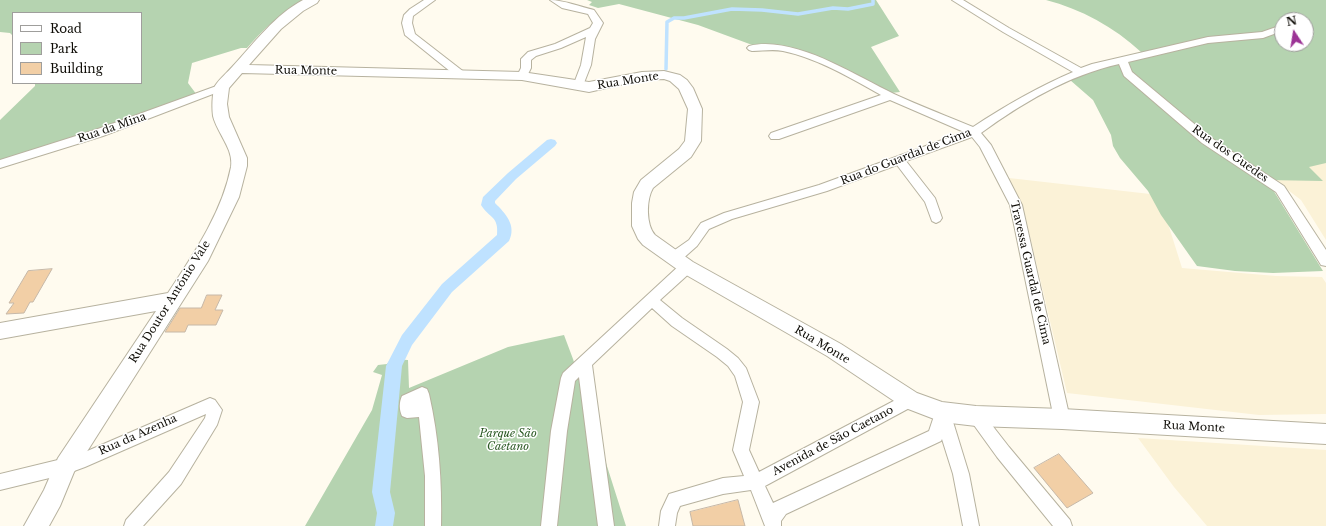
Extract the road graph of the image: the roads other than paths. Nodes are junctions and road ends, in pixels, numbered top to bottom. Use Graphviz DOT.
graph roads {
  1 [pos="313,0"];
  2 [pos="430,0"];
  3 [pos="555,0"];
  4 [pos="957,0"];
  5 [pos="592,31"];
  6 [pos="1274,31"];
  7 [pos="752,48"];
  8 [pos="1122,60"];
  9 [pos="240,69"];
  10 [pos="1081,72"];
  11 [pos="460,74"];
  12 [pos="522,76"];
  13 [pos="578,86"];
  14 [pos="222,87"];
  15 [pos="890,96"];
  16 [pos="974,132"];
  17 [pos="775,136"];
  18 [pos="899,160"];
  19 [pos="0,164"];
  20 [pos="936,218"];
  21 [pos="1326,261"];
  22 [pos="680,262"];
  23 [pos="173,300"];
  24 [pos="651,300"];
  25 [pos="0,331"];
  26 [pos="584,363"];
  27 [pos="910,400"];
  28 [pos="425,410"];
  29 [pos="942,412"];
  30 [pos="976,416"];
  31 [pos="1062,419"];
  32 [pos="1326,434"];
  33 [pos="66,466"];
  34 [pos="0,482"];
  35 [pos="756,482"];
  36 [pos="773,522"];
  37 [pos="36,526"];
  38 [pos="132,526"];
  39 [pos="433,526"];
  40 [pos="549,526"];
  41 [pos="606,526"];
  42 [pos="667,526"];
  43 [pos="971,526"];
  44 [pos="1064,526"];
  1 -- 9 [label="main road"];
  2 -- 11 [label="street"];
  3 -- 5 [label="street"];
  4 -- 10 [label="street"];
  5 -- 12 [label="street"];
  5 -- 13 [label="street"];
  6 -- 8 [label="street, Rua do Guardal de Cima"];
  7 -- 15 [label="street, Travessa Guardal de Cima"];
  8 -- 10 [label="street, Rua do Guardal de Cima"];
  8 -- 21 [label="street, Rua dos Guedes"];
  9 -- 11 [label="main road, Rua Monte"];
  9 -- 14 [label="main road"];
  10 -- 16 [label="street, Rua do Guardal de Cima"];
  11 -- 12 [label="main road, Rua Monte"];
  12 -- 13 [label="main road, Rua Monte"];
  13 -- 22 [label="main road, Rua Monte"];
  14 -- 19 [label="street, Rua da Mina"];
  14 -- 23 [label="main road, Rua Doutor António Vale"];
  15 -- 16 [label="street, Travessa Guardal de Cima"];
  15 -- 17 [label="street"];
  16 -- 18 [label="street, Rua do Guardal de Cima"];
  16 -- 31 [label="street, Travessa Guardal de Cima"];
  18 -- 20 [label="street"];
  18 -- 22 [label="street, Rua do Guardal de Cima"];
  22 -- 24 [label="street, Rua do Guardal de Cima"];
  22 -- 27 [label="main road, Rua Monte"];
  23 -- 25 [label="main road"];
  23 -- 33 [label="main road, Rua Doutor António Vale"];
  24 -- 26 [label="street, Rua do Guardal de Cima"];
  24 -- 35 [label="street"];
  26 -- 40 [label="street, Rua do Guardal de Cima"];
  26 -- 41 [label="street"];
  27 -- 29 [label="main road, Rua Monte"];
  27 -- 35 [label="street, Avenida de São Caetano"];
  28 -- 39 [label="street"];
  29 -- 30 [label="main road, Rua Monte"];
  29 -- 36 [label="street"];
  29 -- 43 [label="street"];
  30 -- 31 [label="main road, Rua Monte"];
  30 -- 44 [label="street"];
  31 -- 32 [label="main road, Rua Monte"];
  33 -- 34 [label="street, Rua da Azenha"];
  33 -- 37 [label="main road, Rua Doutor António Vale"];
  33 -- 38 [label="street, Rua da Azenha"];
  35 -- 36 [label="street"];
  35 -- 42 [label="street, Avenida de São Caetano"];
}
